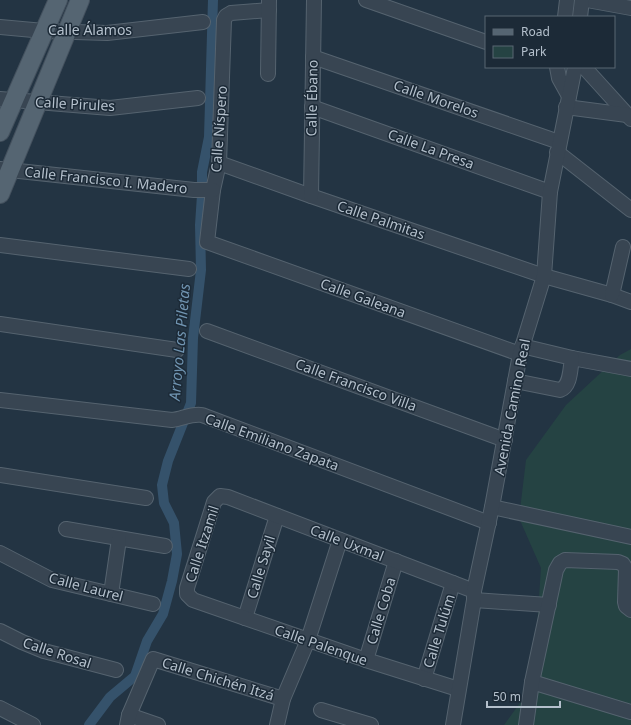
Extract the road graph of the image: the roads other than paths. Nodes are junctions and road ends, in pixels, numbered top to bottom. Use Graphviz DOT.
graph roads {
  1 [pos="58,0"];
  2 [pos="80,0"];
  3 [pos="314,0"];
  4 [pos="366,0"];
  5 [pos="567,0"];
  6 [pos="582,0"];
  7 [pos="588,0"];
  8 [pos="269,5"];
  9 [pos="631,8"];
  10 [pos="565,16"];
  11 [pos="580,16"];
  12 [pos="203,22"];
  13 [pos="0,27"];
  14 [pos="44,31"];
  15 [pos="67,32"];
  16 [pos="485,42"];
  17 [pos="313,57"];
  18 [pos="557,68"];
  19 [pos="575,68"];
  20 [pos="585,68"];
  21 [pos="268,74"];
  22 [pos="198,98"];
  23 [pos="7,100"];
  24 [pos="37,102"];
  25 [pos="568,102"];
  26 [pos="312,107"];
  27 [pos="629,117"];
  28 [pos="0,132"];
  29 [pos="558,147"];
  30 [pos="219,163"];
  31 [pos="5,169"];
  32 [pos="204,190"];
  33 [pos="550,192"];
  34 [pos="0,194"];
  35 [pos="310,196"];
  36 [pos="631,210"];
  37 [pos="207,242"];
  38 [pos="0,245"];
  39 [pos="623,247"];
  40 [pos="189,269"];
  41 [pos="544,276"];
  42 [pos="612,295"];
  43 [pos="631,302"];
  44 [pos="0,324"];
  45 [pos="207,331"];
  46 [pos="177,350"];
  47 [pos="521,350"];
  48 [pos="572,358"];
  49 [pos="631,368"];
  50 [pos="515,381"];
  51 [pos="0,400"];
  52 [pos="505,440"];
  53 [pos="0,475"];
  54 [pos="220,496"];
  55 [pos="146,498"];
  56 [pos="492,507"];
  57 [pos="277,516"];
  58 [pos="489,523"];
  59 [pos="66,529"];
  60 [pos="631,537"];
  61 [pos="119,539"];
  62 [pos="340,540"];
  63 [pos="165,546"];
  64 [pos="0,553"];
  65 [pos="396,561"];
  66 [pos="453,583"];
  67 [pos="111,594"];
  68 [pos="187,594"];
  69 [pos="474,595"];
  70 [pos="153,604"];
  71 [pos="550,605"];
  72 [pos="631,610"];
  73 [pos="245,618"];
  74 [pos="0,631"];
  75 [pos="308,640"];
  76 [pos="366,660"];
  77 [pos="116,670"];
  78 [pos="424,679"];
  79 [pos="532,682"];
  80 [pos="458,690"];
  81 [pos="283,699"];
  82 [pos="0,708"];
  83 [pos="321,710"];
  84 [pos="631,712"];
  85 [pos="128,720"];
  86 [pos="33,725"];
  87 [pos="158,725"];
  88 [pos="277,725"];
  89 [pos="371,725"];
  90 [pos="453,725"];
  91 [pos="526,725"];
  1 -- 14 [label="main road"];
  2 -- 15 [label="main road"];
  3 -- 17 [label="street, Calle Ébano"];
  4 -- 16 [label="street"];
  5 -- 10 [label="street"];
  6 -- 11 [label="street"];
  7 -- 9 [label="street"];
  8 -- 21 [label="street"];
  8 -- 30 [label="street, Calle Níspero"];
  12 -- 15 [label="street, Calle Álamos"];
  13 -- 14 [label="street, Calle Álamos"];
  14 -- 15 [label="street, Calle Álamos"];
  14 -- 23 [label="main road"];
  15 -- 24 [label="main road"];
  17 -- 26 [label="street, Calle Ébano"];
  17 -- 29 [label="street, Calle Morelos"];
  18 -- 25 [label="street"];
  19 -- 25 [label="street, Avenida Camino Real"];
  20 -- 27 [label="street"];
  22 -- 24 [label="street, Calle Pirules"];
  23 -- 24 [label="street, Calle Pirules"];
  23 -- 28 [label="main road"];
  24 -- 31 [label="main road"];
  25 -- 27 [label="street"];
  25 -- 29 [label="street, Avenida Camino Real"];
  26 -- 33 [label="street, Calle La Presa"];
  26 -- 35 [label="street, Calle Ébano"];
  29 -- 33 [label="street, Avenida Camino Real"];
  29 -- 36 [label="street, Calle Morelos"];
  30 -- 32 [label="street, Calle Níspero"];
  30 -- 35 [label="street, Calle Palmitas"];
  31 -- 32 [label="street, Calle Francisco I. Madero"];
  31 -- 34 [label="main road"];
  32 -- 37 [label="street, Calle Níspero"];
  33 -- 41 [label="street, Avenida Camino Real"];
  35 -- 41 [label="street, Calle Palmitas"];
  37 -- 47 [label="street, Calle Galeana"];
  38 -- 40 [label="street"];
  39 -- 42 [label="street"];
  41 -- 42 [label="street, Calle Palmitas"];
  41 -- 47 [label="street, Avenida Camino Real"];
  42 -- 43 [label="street, Calle Palmitas"];
  44 -- 46 [label="street"];
  45 -- 52 [label="street, Calle Francisco Villa"];
  47 -- 48 [label="street, Calle Galeana"];
  47 -- 50 [label="street, Avenida Camino Real"];
  48 -- 49 [label="street, Calle Galeana"];
  48 -- 50 [label="street"];
  50 -- 52 [label="street, Avenida Camino Real"];
  51 -- 58 [label="street, Calle Emiliano Zapata"];
  52 -- 56 [label="street, Avenida Camino Real"];
  53 -- 55 [label="street"];
  54 -- 57 [label="street, Calle Uxmal"];
  54 -- 68 [label="street, Calle Itzamil"];
  56 -- 58 [label="street, Avenida Camino Real"];
  56 -- 60 [label="street"];
  57 -- 62 [label="street, Calle Uxmal"];
  57 -- 73 [label="street, Calle Sayil"];
  58 -- 69 [label="street, Avenida Camino Real"];
  59 -- 61 [label="street"];
  61 -- 63 [label="street"];
  61 -- 67 [label="street"];
  62 -- 65 [label="street, Calle Uxmal"];
  62 -- 75 [label="street"];
  64 -- 67 [label="street, Calle Laurel"];
  65 -- 66 [label="street, Calle Uxmal"];
  65 -- 76 [label="street, Calle Coba"];
  66 -- 69 [label="street, Calle Uxmal"];
  66 -- 78 [label="street, Calle Tulúm"];
  67 -- 70 [label="street, Calle Laurel"];
  68 -- 73 [label="street, Calle Palenque"];
  69 -- 71 [label="street, Calle Uxmal"];
  69 -- 80 [label="street, Avenida Camino Real"];
  71 -- 72 [label="street"];
  71 -- 79 [label="street"];
  73 -- 75 [label="street, Calle Palenque"];
  74 -- 77 [label="street, Calle Rosal"];
  75 -- 76 [label="street, Calle Palenque"];
  75 -- 81 [label="street"];
  76 -- 78 [label="street, Calle Palenque"];
  78 -- 80 [label="street, Calle Palenque"];
  79 -- 84 [label="street"];
  79 -- 91 [label="street"];
  80 -- 90 [label="street, Avenida Camino Real"];
  81 -- 85 [label="street, Calle Chichén Itzá"];
  81 -- 88 [label="street"];
  82 -- 86 [label="street"];
  83 -- 89 [label="street"];
  85 -- 87 [label="street"];
}
